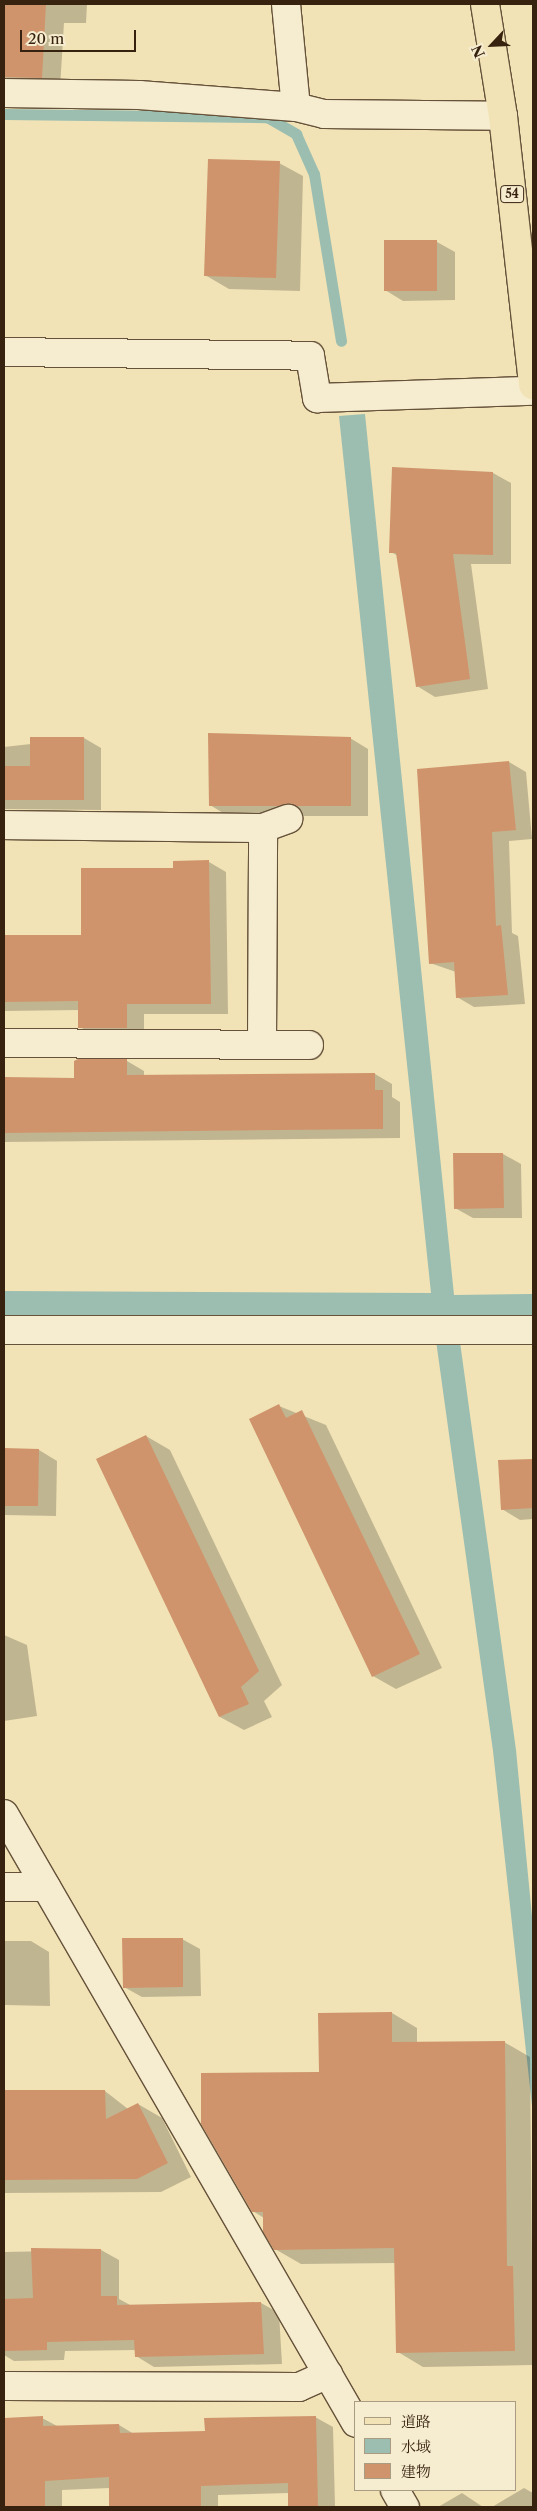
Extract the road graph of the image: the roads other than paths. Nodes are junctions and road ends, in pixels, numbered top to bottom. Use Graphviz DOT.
graph roads {
  1 [pos="286,4"];
  2 [pos="485,4"];
  3 [pos="4,94"];
  4 [pos="296,107"];
  5 [pos="503,116"];
  6 [pos="4,352"];
  7 [pos="533,384"];
  8 [pos="533,391"];
  9 [pos="288,819"];
  10 [pos="4,825"];
  11 [pos="263,828"];
  12 [pos="4,1043"];
  13 [pos="262,1044"];
  14 [pos="309,1044"];
  15 [pos="4,1330"];
  16 [pos="533,1330"];
  17 [pos="4,1814"];
  18 [pos="4,1887"];
  19 [pos="46,1887"];
  20 [pos="328,2374"];
  21 [pos="4,2386"];
  22 [pos="354,2420"];
  23 [pos="396,2491"];
  24 [pos="405,2507"];
  1 -- 4 [label="street"];
  2 -- 5 [label="main road, 54"];
  3 -- 4 [label="street"];
  4 -- 5 [label="street"];
  5 -- 7 [label="main road, 54"];
  6 -- 8 [label="street"];
  9 -- 11 [label="street"];
  10 -- 11 [label="street"];
  11 -- 13 [label="street"];
  12 -- 13 [label="street"];
  13 -- 14 [label="street"];
  15 -- 16 [label="street"];
  17 -- 19 [label="street"];
  18 -- 19 [label="street"];
  19 -- 20 [label="street"];
  20 -- 21 [label="street"];
  20 -- 22 [label="street"];
  23 -- 24 [label="street"];
}
